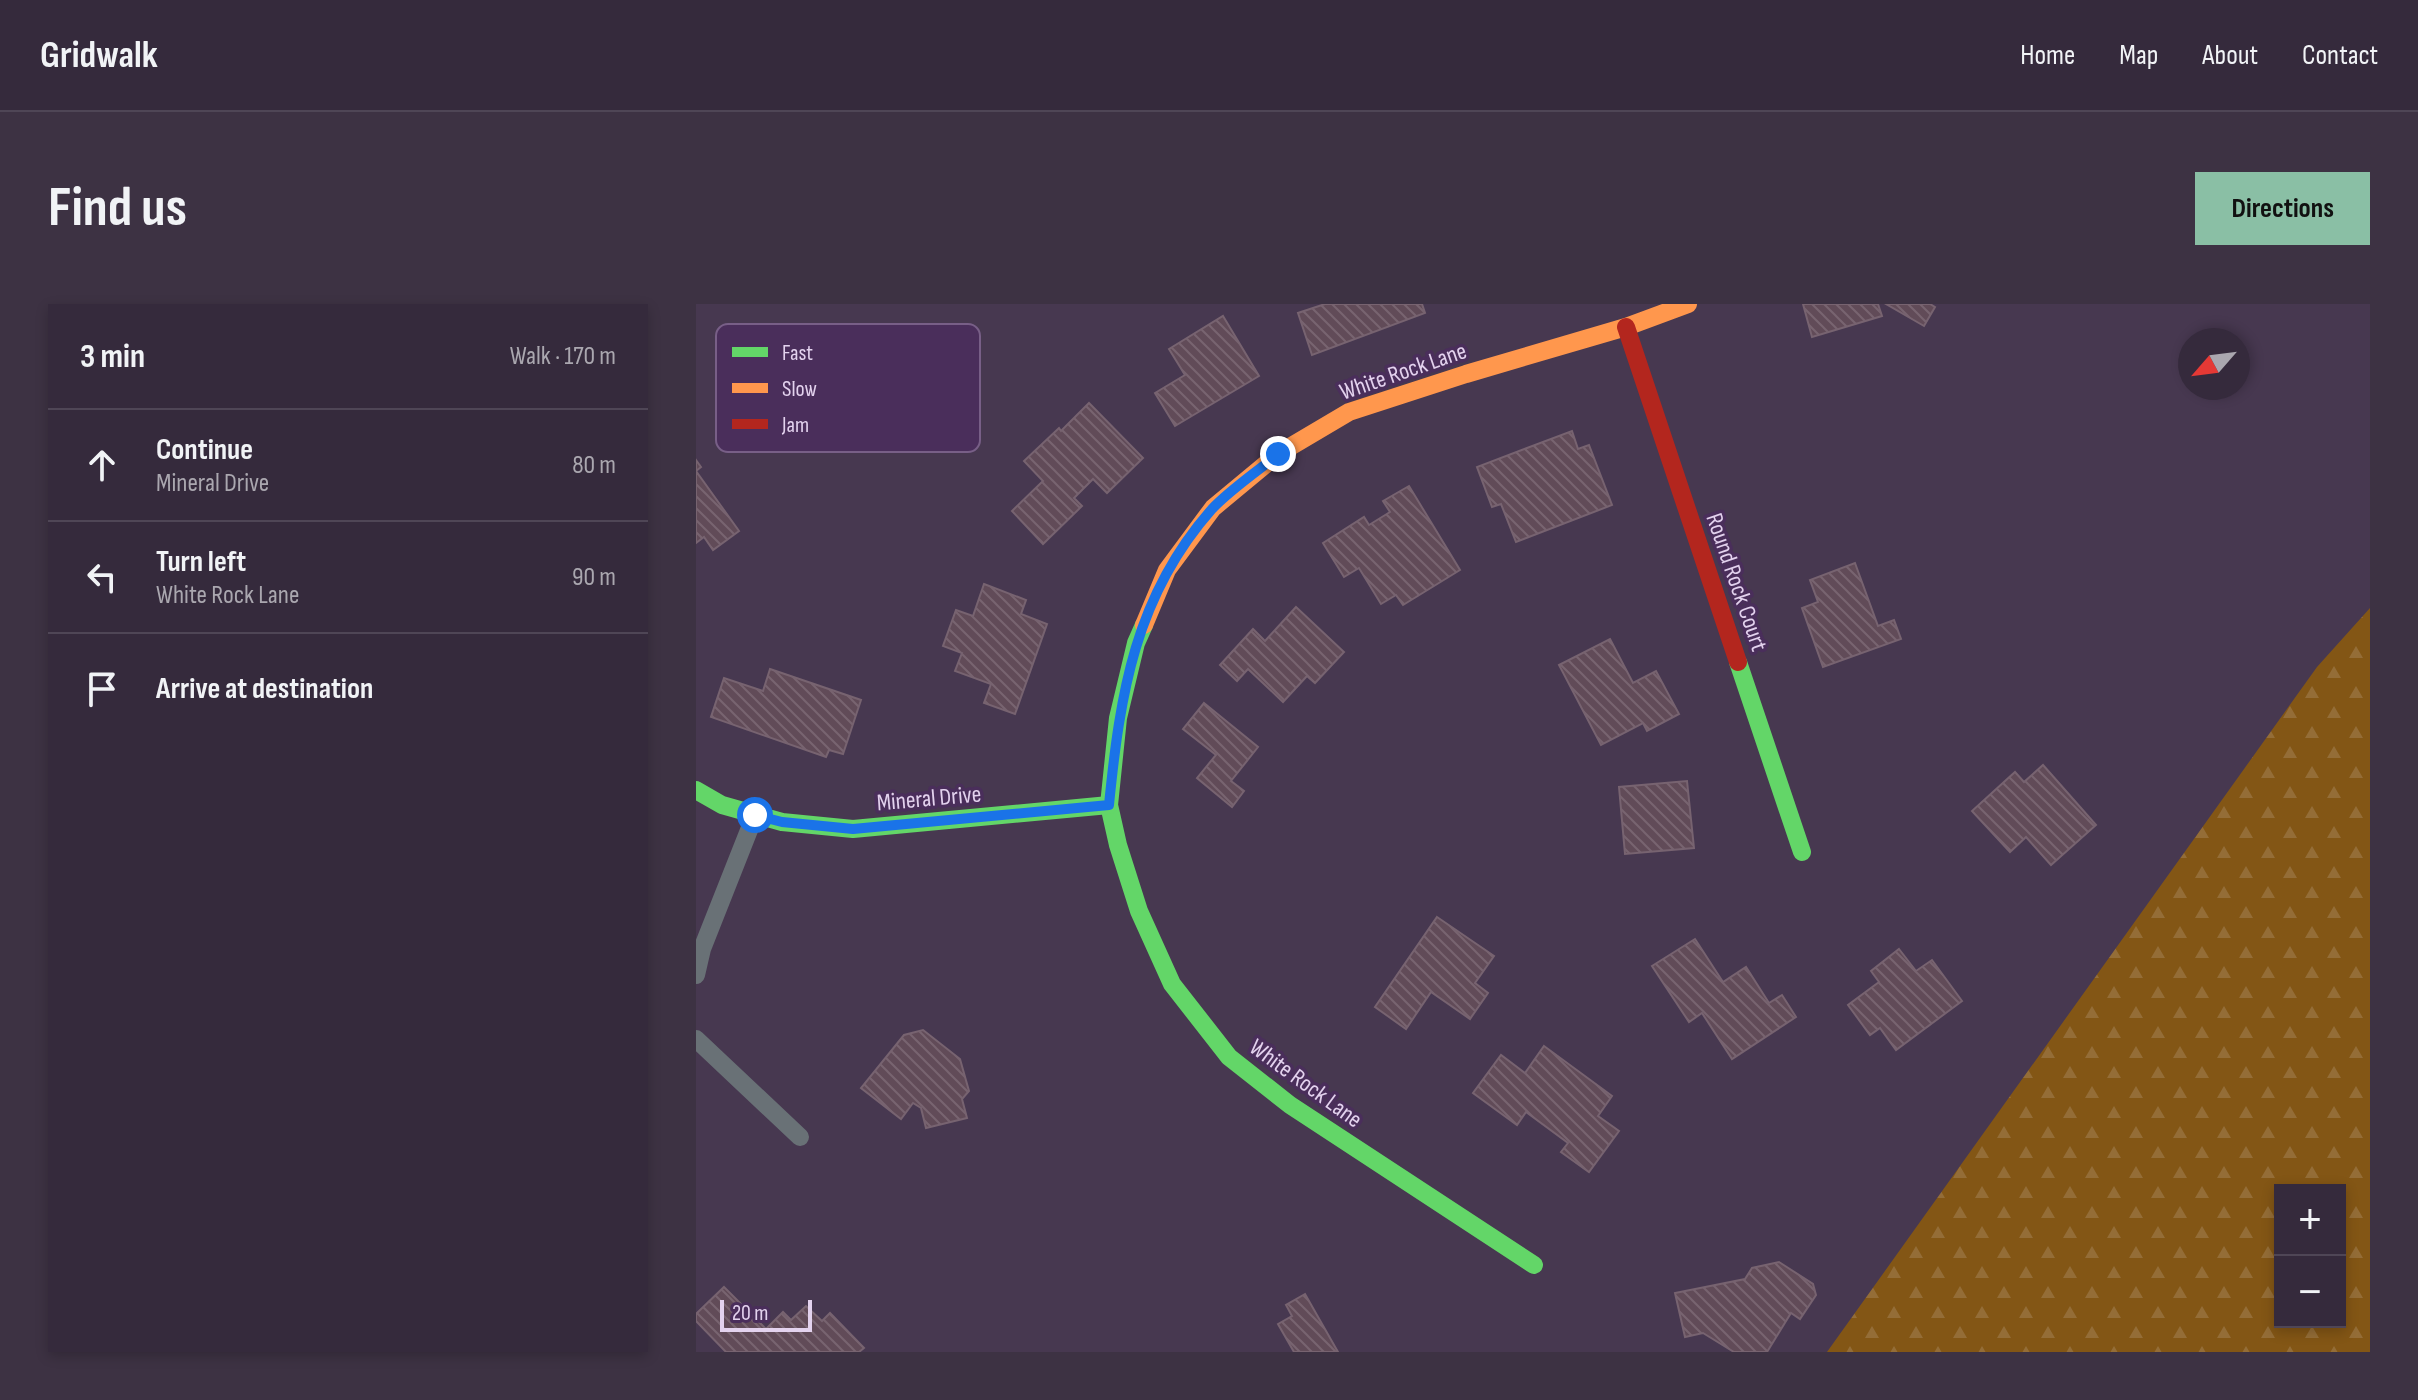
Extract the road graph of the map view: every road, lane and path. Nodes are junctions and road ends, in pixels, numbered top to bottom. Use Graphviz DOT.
graph roads {
  1 [pos="1688,304"];
  2 [pos="1626,327"];
  3 [pos="696,790"];
  4 [pos="1109,805"];
  5 [pos="755,815"];
  6 [pos="1802,852"];
  7 [pos="696,975"];
  8 [pos="696,1039"];
  9 [pos="800,1137"];
  10 [pos="1534,1265"];
  1 -- 2 [label="street, White Rock Lane"];
  2 -- 4 [label="street, White Rock Lane"];
  2 -- 6 [label="street, Round Rock Court"];
  3 -- 5 [label="street, Mineral Drive"];
  4 -- 5 [label="street, Mineral Drive"];
  4 -- 10 [label="street, White Rock Lane"];
  5 -- 7 [label="lane"];
  8 -- 9 [label="lane"];
}
